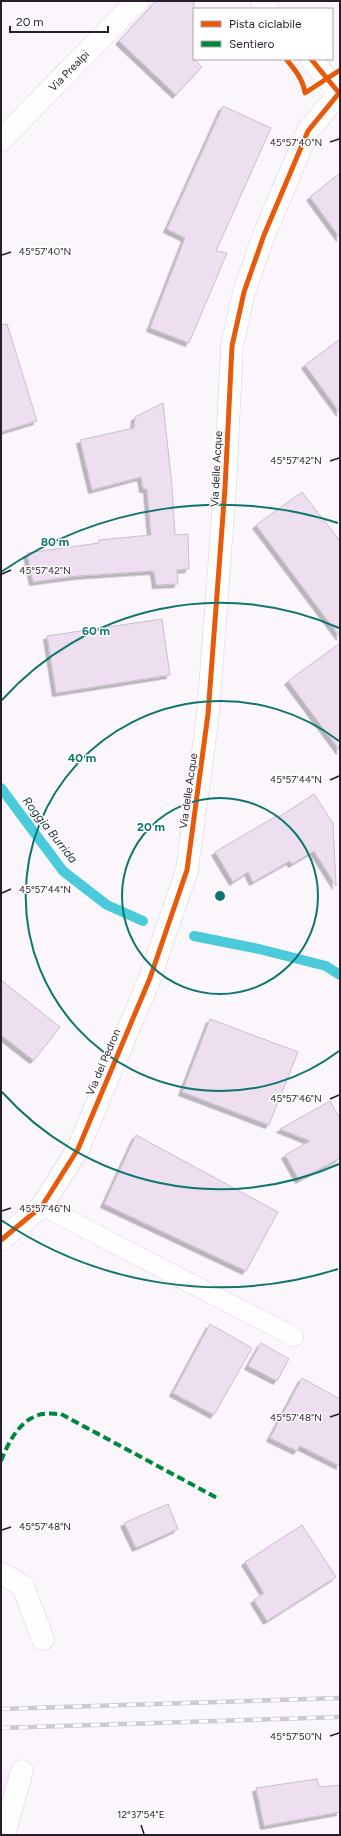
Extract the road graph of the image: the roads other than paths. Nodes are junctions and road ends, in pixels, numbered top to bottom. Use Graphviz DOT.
graph roads {
  1 [pos="137,1"];
  2 [pos="312,60"];
  3 [pos="340,92"];
  4 [pos="1,140"];
  5 [pos="187,870"];
  6 [pos="42,1206"];
  7 [pos="1,1240"];
  8 [pos="294,1337"];
  9 [pos="1,1573"];
  10 [pos="43,1639"];
  11 [pos="22,1771"];
  12 [pos="4,1835"];
  1 -- 4 [label="street, Via Prealpi"];
  2 -- 3 [label="street"];
  3 -- 5 [label="street, Via delle Acque"];
  5 -- 6 [label="street, Via del Pedron"];
  6 -- 7 [label="street, Via del Pedron"];
  6 -- 8 [label="lane"];
  9 -- 10 [label="street"];
  11 -- 12 [label="street"];
}
